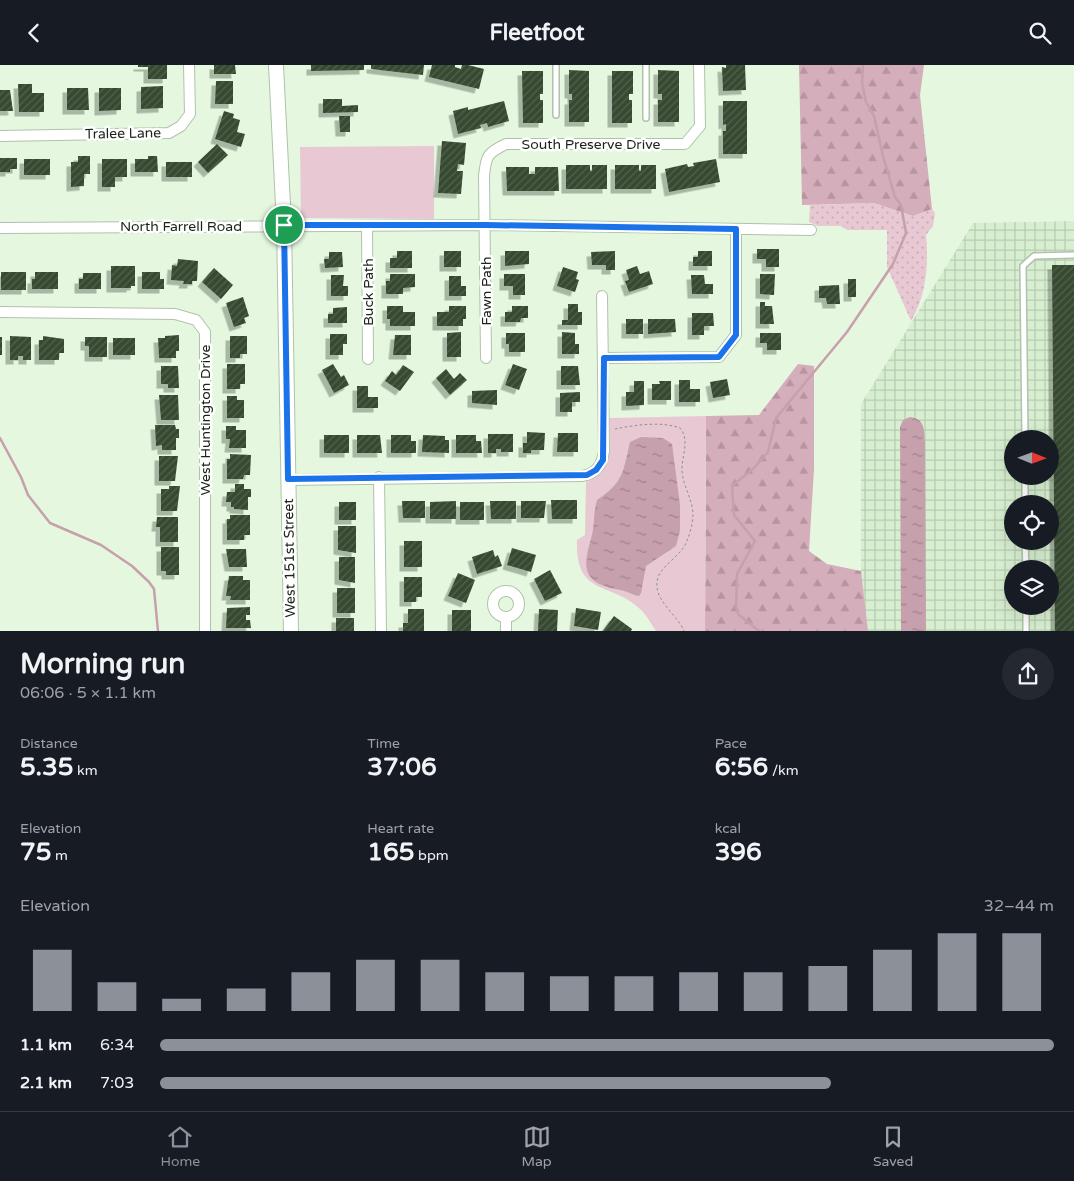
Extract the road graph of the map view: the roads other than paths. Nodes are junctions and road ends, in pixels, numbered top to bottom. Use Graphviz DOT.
graph roads {
  1 [pos="189,65"];
  2 [pos="276,65"];
  3 [pos="556,65"];
  4 [pos="646,65"];
  5 [pos="699,65"];
  6 [pos="556,115"];
  7 [pos="646,118"];
  8 [pos="0,136"];
  9 [pos="284,225"];
  10 [pos="486,225"];
  11 [pos="367,226"];
  12 [pos="0,228"];
  13 [pos="736,229"];
  14 [pos="811,230"];
  15 [pos="1074,255"];
  16 [pos="602,296"];
  17 [pos="0,312"];
  18 [pos="486,358"];
  19 [pos="604,358"];
  20 [pos="368,359"];
  21 [pos="1024,430"];
  22 [pos="379,477"];
  23 [pos="288,479"];
  24 [pos="1026,615"];
  25 [pos="506,618"];
  26 [pos="205,631"];
  27 [pos="291,631"];
  28 [pos="381,631"];
  29 [pos="506,631"];
  30 [pos="1026,631"];
  1 -- 8 [label="street, Tralee Lane"];
  2 -- 9 [label="street, West 151st Street"];
  3 -- 6 [label="lane"];
  4 -- 7 [label="lane"];
  5 -- 10 [label="street, South Preserve Drive"];
  9 -- 11 [label="street, North Farrell Road"];
  9 -- 12 [label="street, North Farrell Road"];
  9 -- 23 [label="street, West 151st Street"];
  10 -- 11 [label="street, North Farrell Road"];
  10 -- 13 [label="street, North Farrell Road"];
  10 -- 18 [label="street, Fawn Path"];
  11 -- 20 [label="street, Buck Path"];
  13 -- 14 [label="street, North Farrell Road"];
  13 -- 19 [label="street"];
  15 -- 21 [label="lane"];
  16 -- 19 [label="street"];
  17 -- 26 [label="street, West Huntington Drive"];
  19 -- 22 [label="street"];
  22 -- 23 [label="street"];
  22 -- 28 [label="street"];
  23 -- 27 [label="street, West 151st Street"];
  24 -- 30 [label="lane"];
  25 -- 29 [label="street"];
}
